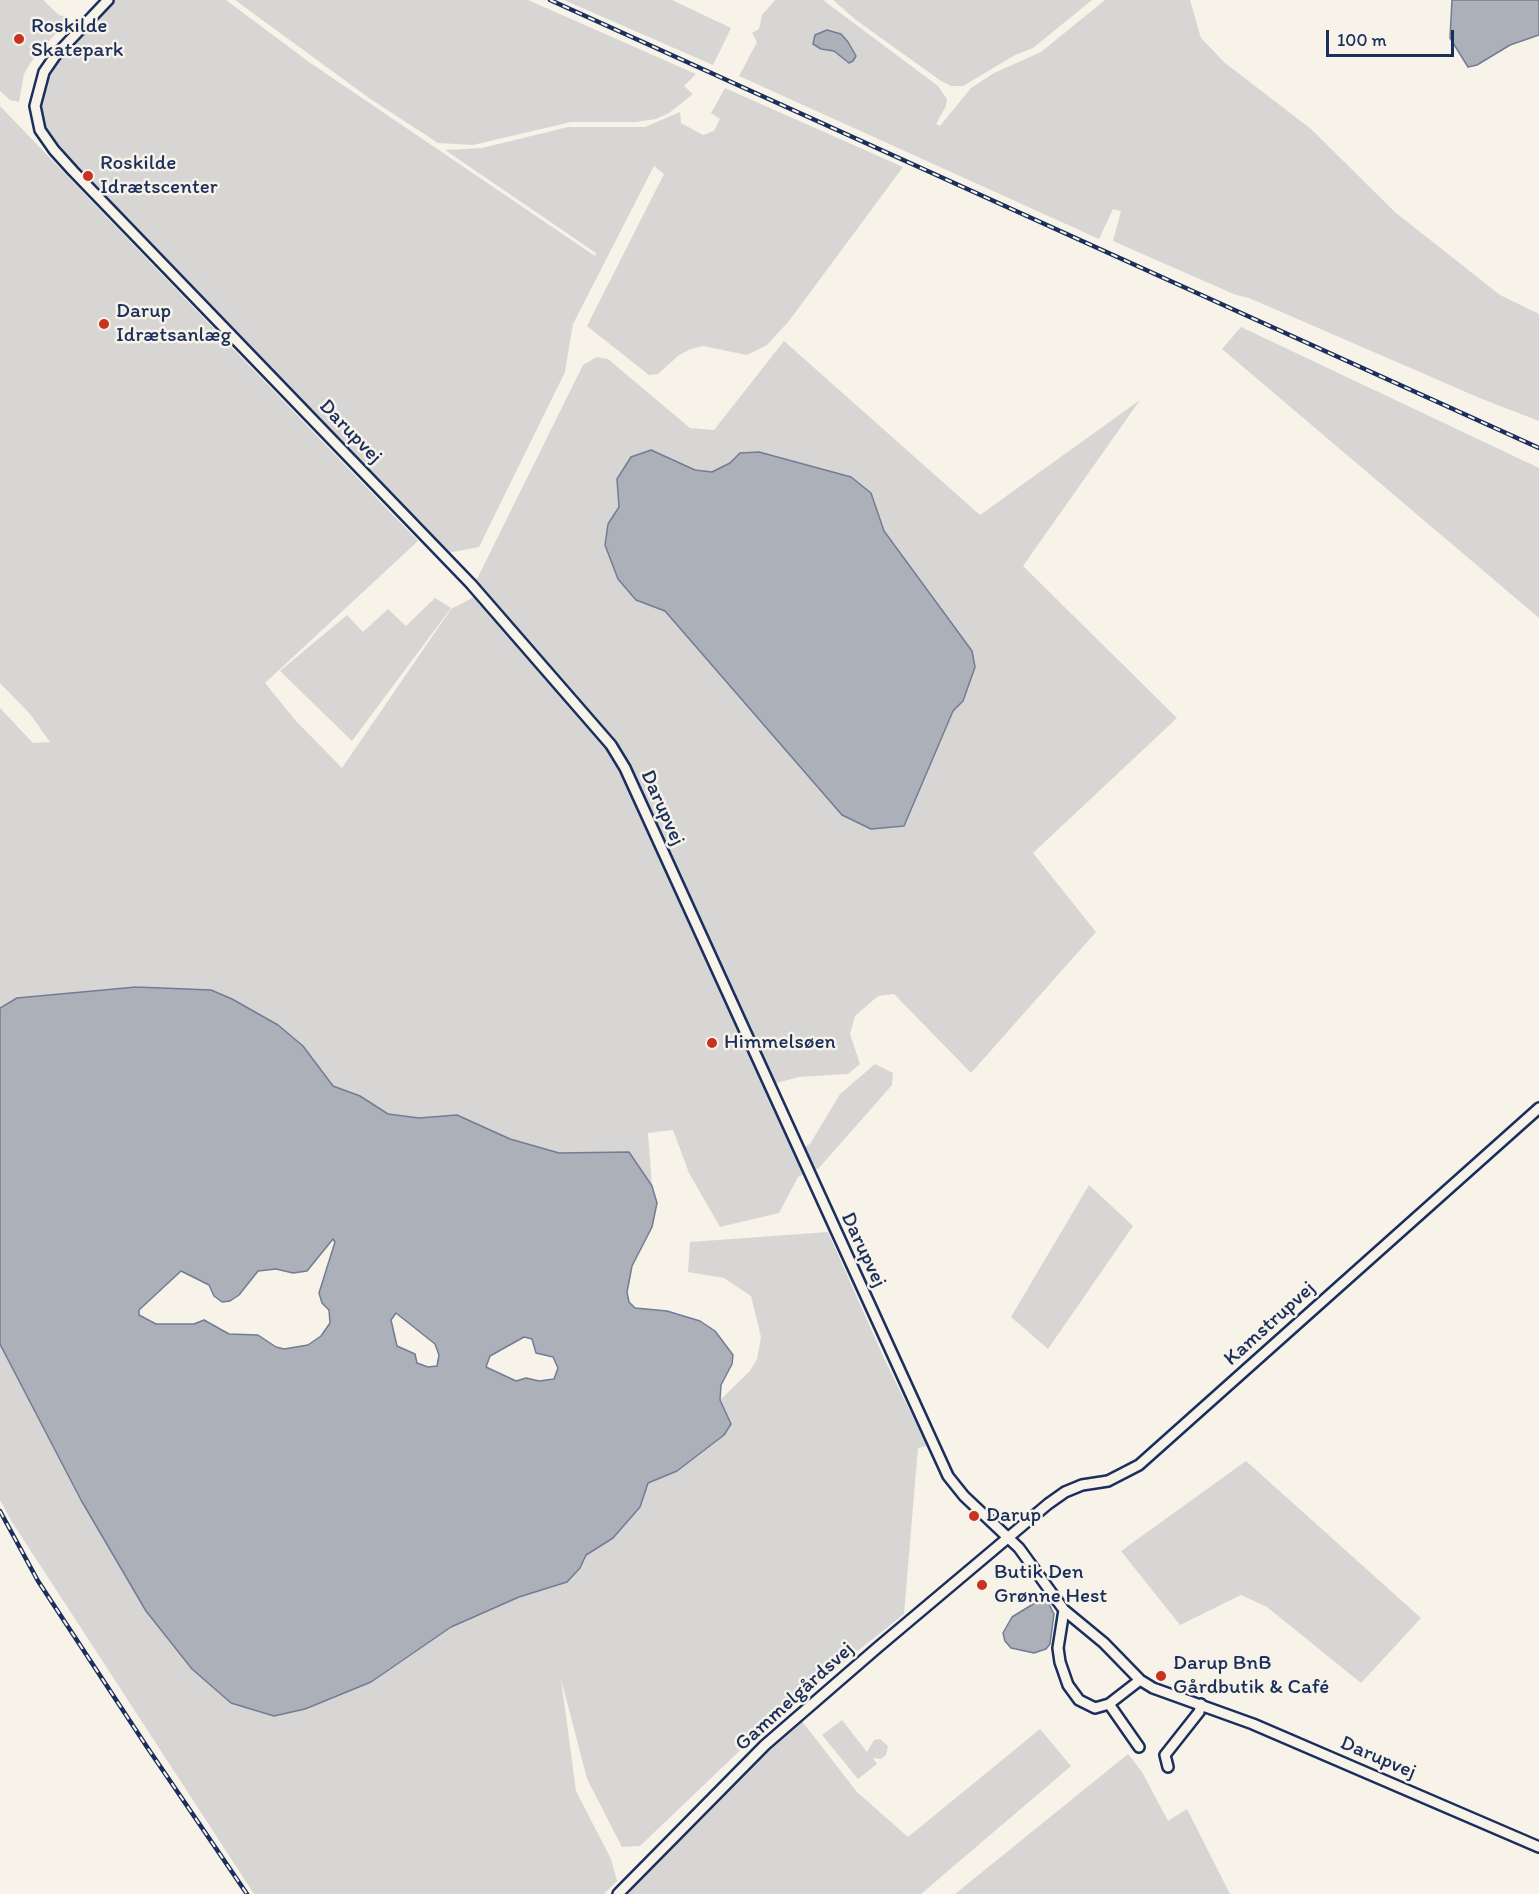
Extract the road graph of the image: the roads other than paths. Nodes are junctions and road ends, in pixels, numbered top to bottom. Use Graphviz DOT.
graph roads {
  1 [pos="108,0"];
  2 [pos="1539,1108"];
  3 [pos="1009,1539"];
  4 [pos="1064,1610"];
  5 [pos="1140,1680"];
  6 [pos="1109,1704"];
  7 [pos="1201,1704"];
  8 [pos="1139,1747"];
  9 [pos="1168,1767"];
  10 [pos="1539,1847"];
  11 [pos="618,1894"];
  1 -- 3 [label="street, Darupvej"];
  2 -- 3 [label="street, Kamstrupvej"];
  3 -- 4 [label="street, Darupvej"];
  3 -- 11 [label="street, Gammelgårdsvej"];
  4 -- 5 [label="street, Darupvej"];
  4 -- 6 [label="street"];
  5 -- 6 [label="street"];
  5 -- 7 [label="street, Darupvej"];
  6 -- 8 [label="street"];
  7 -- 9 [label="street"];
  7 -- 10 [label="street, Darupvej"];
}
